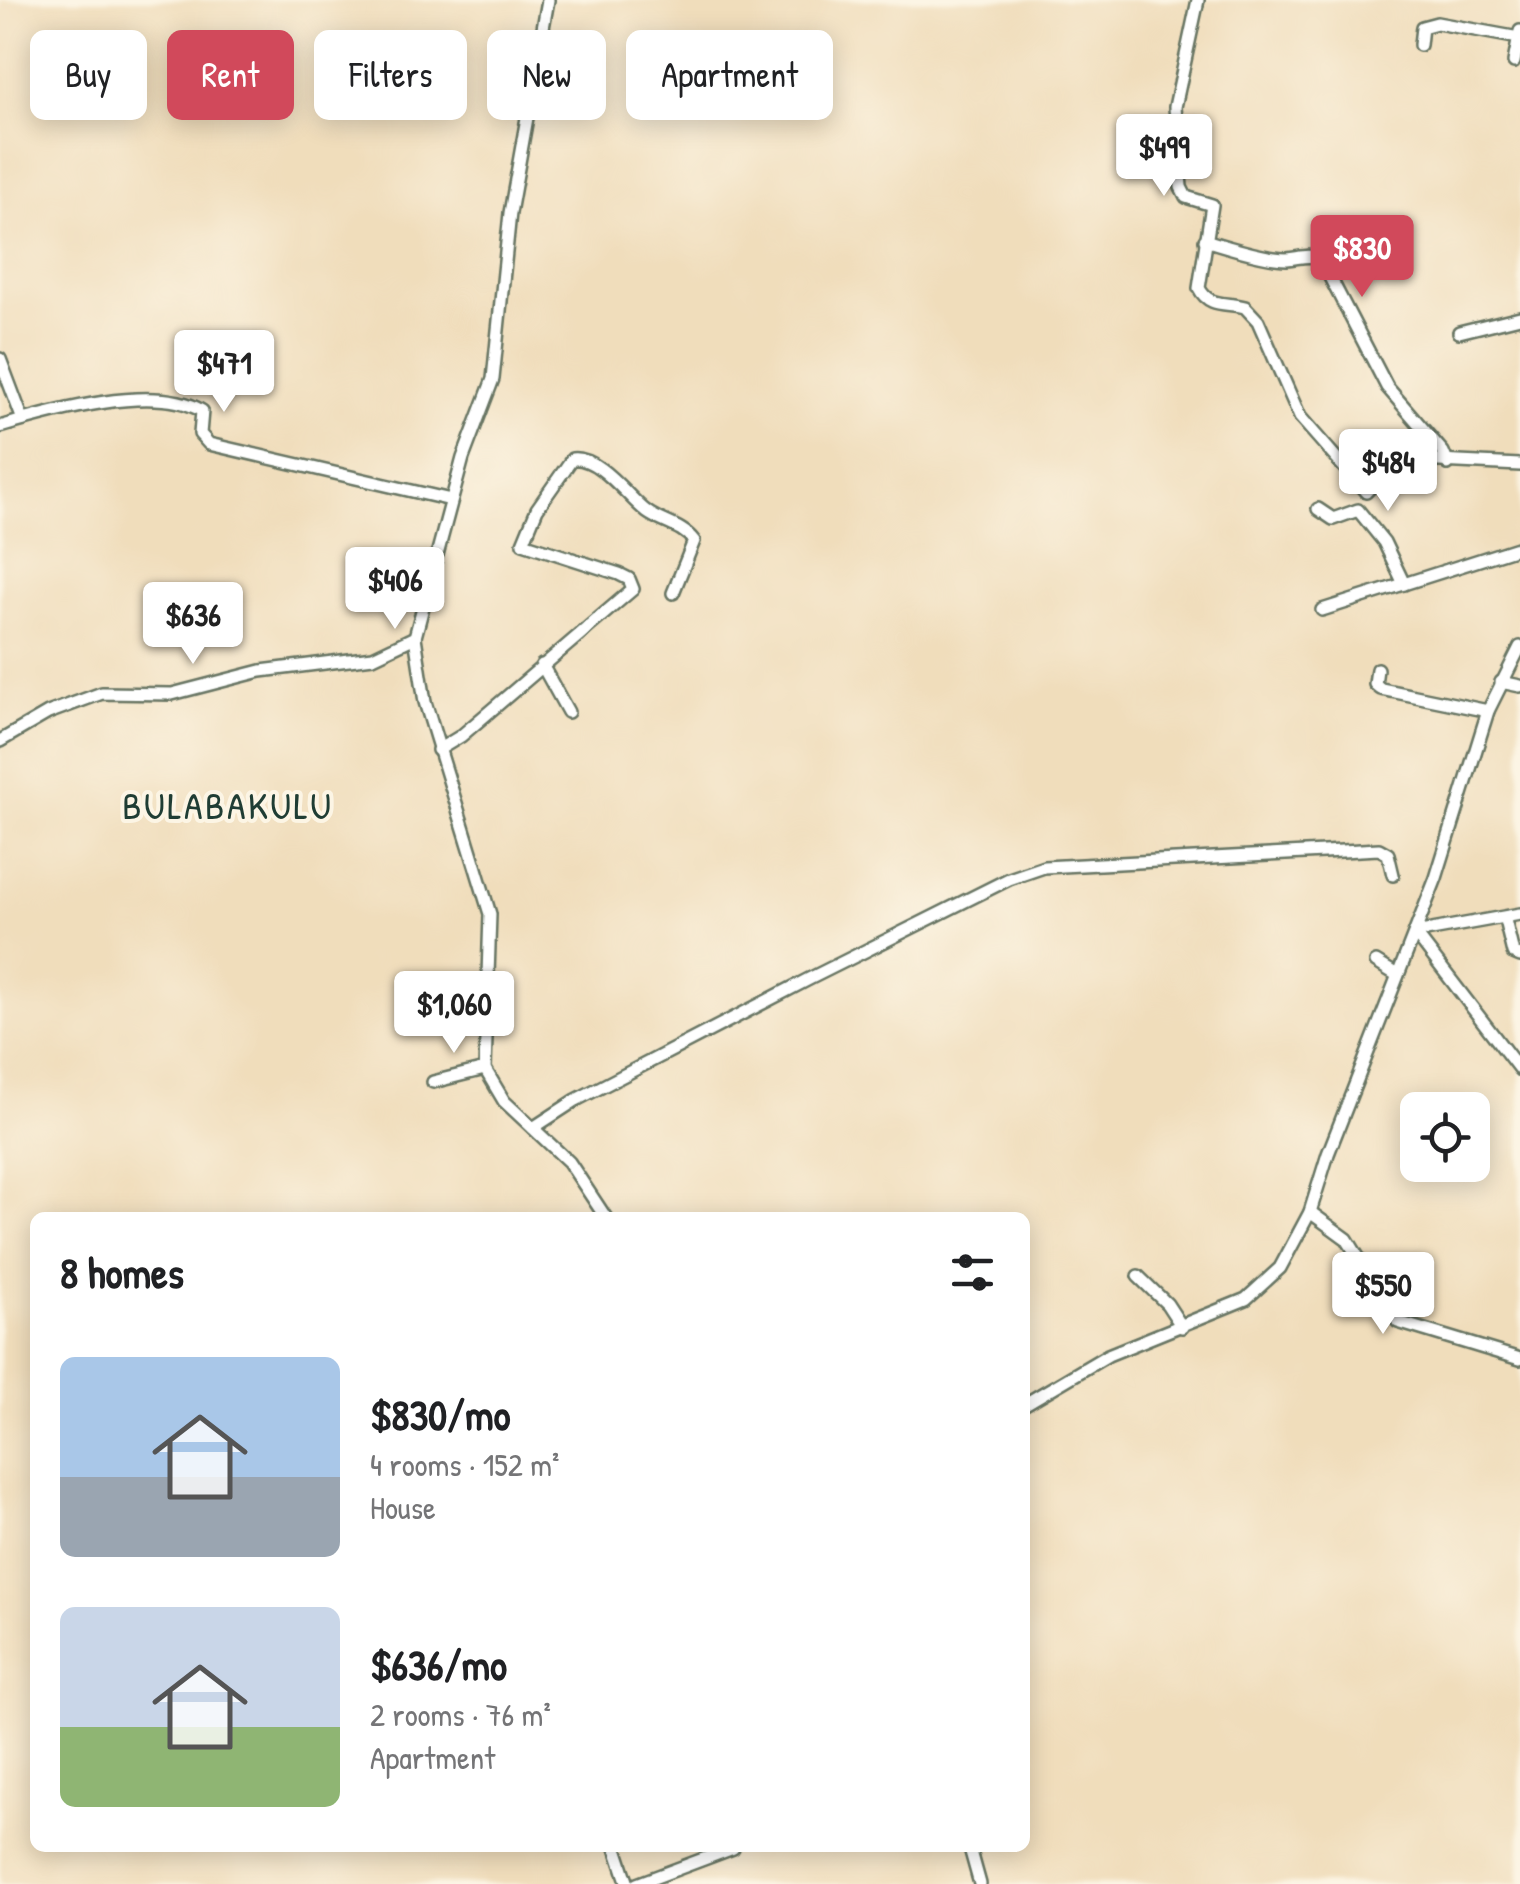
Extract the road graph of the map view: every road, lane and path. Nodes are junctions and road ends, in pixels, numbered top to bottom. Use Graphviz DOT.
graph roads {
  1 [pos="548,0"];
  2 [pos="1198,0"];
  3 [pos="1519,34"];
  4 [pos="1420,45"];
  5 [pos="1514,62"];
  6 [pos="1205,240"];
  7 [pos="1520,317"];
  8 [pos="1459,332"];
  9 [pos="0,359"];
  10 [pos="23,420"];
  11 [pos="0,427"];
  12 [pos="1448,464"];
  13 [pos="1520,465"];
  14 [pos="1366,492"];
  15 [pos="451,500"];
  16 [pos="1318,509"];
  17 [pos="1358,510"];
  18 [pos="1520,547"];
  19 [pos="1404,584"];
  20 [pos="674,593"];
  21 [pos="1322,610"];
  22 [pos="415,637"];
  23 [pos="1520,647"];
  24 [pos="542,665"];
  25 [pos="1376,669"];
  26 [pos="1502,682"];
  27 [pos="1520,686"];
  28 [pos="1488,711"];
  29 [pos="568,712"];
  30 [pos="0,741"];
  31 [pos="438,750"];
  32 [pos="1393,875"];
  33 [pos="1520,914"];
  34 [pos="1505,920"];
  35 [pos="1415,933"];
  36 [pos="1520,956"];
  37 [pos="1376,962"];
  38 [pos="1396,974"];
  39 [pos="485,1069"];
  40 [pos="1520,1070"];
  41 [pos="433,1082"];
  42 [pos="533,1128"];
  43 [pos="602,1212"];
  44 [pos="1310,1212"];
  45 [pos="1138,1276"];
  46 [pos="1182,1327"];
  47 [pos="1520,1360"];
  48 [pos="1030,1401"];
  49 [pos="617,1852"];
  50 [pos="722,1852"];
  51 [pos="971,1852"];
  52 [pos="628,1884"];
  53 [pos="637,1884"];
  54 [pos="980,1884"];
  1 -- 15 [label="street"];
  2 -- 6 [label="street"];
  3 -- 4 [label="street"];
  3 -- 5 [label="street"];
  6 -- 12 [label="street"];
  6 -- 14 [label="street"];
  7 -- 8 [label="street"];
  9 -- 10 [label="street"];
  10 -- 11 [label="street"];
  10 -- 15 [label="street"];
  12 -- 13 [label="street"];
  12 -- 14 [label="street"];
  14 -- 17 [label="street"];
  15 -- 22 [label="street"];
  16 -- 17 [label="street"];
  17 -- 19 [label="street"];
  18 -- 19 [label="street"];
  19 -- 21 [label="street"];
  20 -- 24 [label="street"];
  22 -- 30 [label="street"];
  22 -- 31 [label="street"];
  23 -- 26 [label="street"];
  24 -- 29 [label="street"];
  24 -- 31 [label="street"];
  25 -- 28 [label="street"];
  26 -- 27 [label="street"];
  26 -- 28 [label="street"];
  28 -- 35 [label="street"];
  31 -- 39 [label="street"];
  32 -- 42 [label="street"];
  33 -- 34 [label="street"];
  34 -- 35 [label="street"];
  34 -- 36 [label="street"];
  35 -- 38 [label="street"];
  35 -- 40 [label="street"];
  37 -- 38 [label="street"];
  38 -- 44 [label="street"];
  39 -- 41 [label="street"];
  39 -- 42 [label="street"];
  42 -- 43 [label="street"];
  44 -- 46 [label="street"];
  44 -- 47 [label="street"];
  45 -- 46 [label="street"];
  46 -- 48 [label="street"];
  49 -- 52 [label="street"];
  50 -- 53 [label="street"];
  51 -- 54 [label="street"];
}
